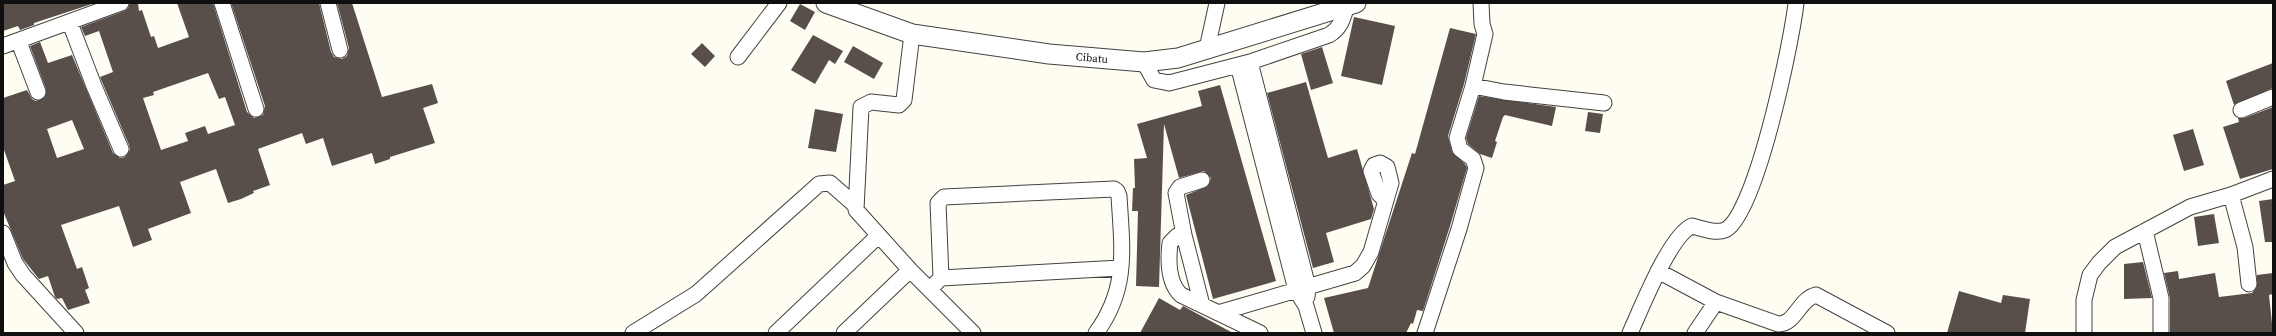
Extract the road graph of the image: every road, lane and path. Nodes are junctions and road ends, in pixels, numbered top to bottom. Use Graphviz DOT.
graph roads {
  1 [pos="121,3"];
  2 [pos="222,3"];
  3 [pos="328,3"];
  4 [pos="779,3"];
  5 [pos="826,3"];
  6 [pos="1217,3"];
  7 [pos="1481,3"];
  8 [pos="1796,3"];
  9 [pos="1352,4"];
  10 [pos="853,8"];
  11 [pos="70,23"];
  12 [pos="912,34"];
  13 [pos="19,42"];
  14 [pos="3,46"];
  15 [pos="1207,49"];
  16 [pos="340,50"];
  17 [pos="738,57"];
  18 [pos="1144,62"];
  19 [pos="1244,64"];
  20 [pos="1473,86"];
  21 [pos="38,92"];
  22 [pos="2273,97"];
  23 [pos="1604,103"];
  24 [pos="256,109"];
  25 [pos="2241,110"];
  26 [pos="121,149"];
  27 [pos="2273,179"];
  28 [pos="1202,180"];
  29 [pos="2231,195"];
  30 [pos="1385,200"];
  31 [pos="855,205"];
  32 [pos="2145,231"];
  33 [pos="3,232"];
  34 [pos="1184,235"];
  35 [pos="878,236"];
  36 [pos="1120,268"];
  37 [pos="910,270"];
  38 [pos="1658,271"];
  39 [pos="936,283"];
  40 [pos="2249,284"];
  41 [pos="1302,288"];
  42 [pos="1716,302"];
  43 [pos="1202,305"];
  44 [pos="1218,313"];
  45 [pos="1103,331"];
  46 [pos="970,332"];
  47 [pos="76,333"];
  48 [pos="634,333"];
  49 [pos="776,333"];
  50 [pos="844,333"];
  51 [pos="1260,333"];
  52 [pos="1314,333"];
  53 [pos="1425,333"];
  54 [pos="1630,333"];
  55 [pos="1695,333"];
  56 [pos="1887,333"];
  57 [pos="2084,333"];
  58 [pos="2161,333"];
  1 -- 11 [label="street"];
  2 -- 24 [label="street"];
  3 -- 16 [label="street"];
  4 -- 17 [label="street"];
  5 -- 10 [label="street, Cibatu"];
  6 -- 15 [label="street"];
  7 -- 20 [label="street"];
  8 -- 38 [label="street"];
  9 -- 15 [label="street, Cibatu"];
  9 -- 19 [label="street"];
  10 -- 12 [label="street, Cibatu"];
  11 -- 13 [label="street"];
  11 -- 26 [label="street"];
  12 -- 18 [label="street, Cibatu"];
  12 -- 31 [label="street"];
  13 -- 14 [label="street"];
  13 -- 21 [label="street"];
  15 -- 18 [label="street, Cibatu"];
  18 -- 19 [label="street"];
  19 -- 41 [label="street"];
  20 -- 23 [label="street"];
  20 -- 53 [label="street"];
  22 -- 25 [label="street"];
  27 -- 29 [label="street"];
  28 -- 34 [label="street"];
  29 -- 32 [label="street"];
  29 -- 40 [label="street"];
  30 -- 41 [label="street"];
  31 -- 35 [label="street"];
  31 -- 48 [label="street"];
  32 -- 57 [label="street"];
  32 -- 58 [label="street"];
  33 -- 47 [label="street"];
  34 -- 43 [label="street"];
  34 -- 43 [label="street"];
  35 -- 37 [label="street"];
  35 -- 49 [label="street"];
  36 -- 39 [label="street"];
  36 -- 39 [label="street"];
  36 -- 45 [label="street"];
  37 -- 39 [label="street"];
  37 -- 50 [label="street"];
  38 -- 42 [label="street"];
  38 -- 54 [label="street"];
  39 -- 46 [label="street"];
  41 -- 44 [label="street"];
  41 -- 52 [label="street"];
  42 -- 55 [label="street"];
  42 -- 56 [label="street"];
  43 -- 44 [label="street"];
  44 -- 51 [label="street"];
}
